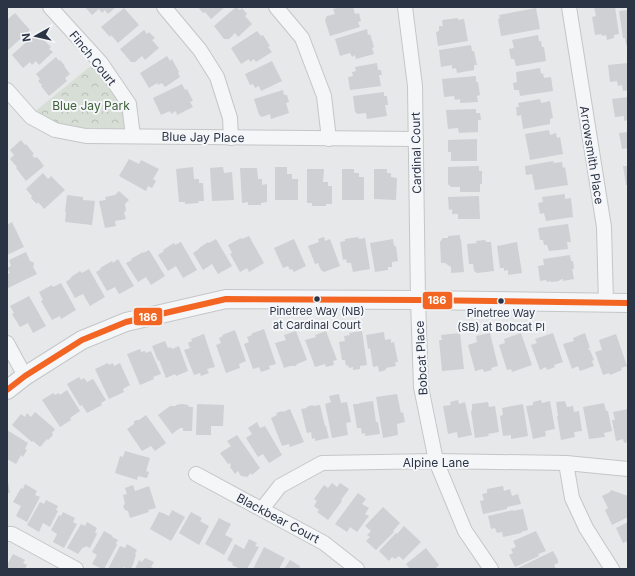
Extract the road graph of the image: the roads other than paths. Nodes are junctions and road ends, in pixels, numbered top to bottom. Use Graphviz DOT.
graph roads {
  1 [pos="50,7"];
  2 [pos="164,7"];
  3 [pos="276,7"];
  4 [pos="405,7"];
  5 [pos="569,7"];
  6 [pos="7,90"];
  7 [pos="133,136"];
  8 [pos="231,138"];
  9 [pos="328,139"];
  10 [pos="416,139"];
  11 [pos="418,300"];
  12 [pos="606,303"];
  13 [pos="628,303"];
  14 [pos="7,343"];
  15 [pos="25,376"];
  16 [pos="7,390"];
  17 [pos="436,461"];
  18 [pos="566,463"];
  19 [pos="628,469"];
  20 [pos="196,474"];
  21 [pos="262,509"];
  22 [pos="7,534"];
  23 [pos="76,569"];
  24 [pos="357,569"];
  25 [pos="491,569"];
  26 [pos="612,569"];
  1 -- 7 [label="street, Finch Court"];
  2 -- 8 [label="street"];
  3 -- 9 [label="street"];
  4 -- 10 [label="street, Cardinal Court"];
  5 -- 12 [label="street, Arrowsmith Place"];
  6 -- 7 [label="street, Blue Jay Place"];
  7 -- 8 [label="street, Blue Jay Place"];
  8 -- 9 [label="street, Blue Jay Place"];
  9 -- 10 [label="street, Blue Jay Place"];
  10 -- 11 [label="street, Cardinal Court"];
  11 -- 12 [label="street"];
  11 -- 15 [label="street"];
  11 -- 17 [label="street, Bobcat Place"];
  12 -- 13 [label="street"];
  14 -- 15 [label="street"];
  15 -- 16 [label="street"];
  17 -- 18 [label="street, Alpine Lane"];
  17 -- 21 [label="street, Alpine Lane"];
  17 -- 25 [label="street, Bobcat Place"];
  18 -- 19 [label="street, Alpine Lane"];
  18 -- 26 [label="street"];
  20 -- 21 [label="street, Blackbear Court"];
  21 -- 24 [label="street, Blackbear Court"];
  22 -- 23 [label="street"];
}
